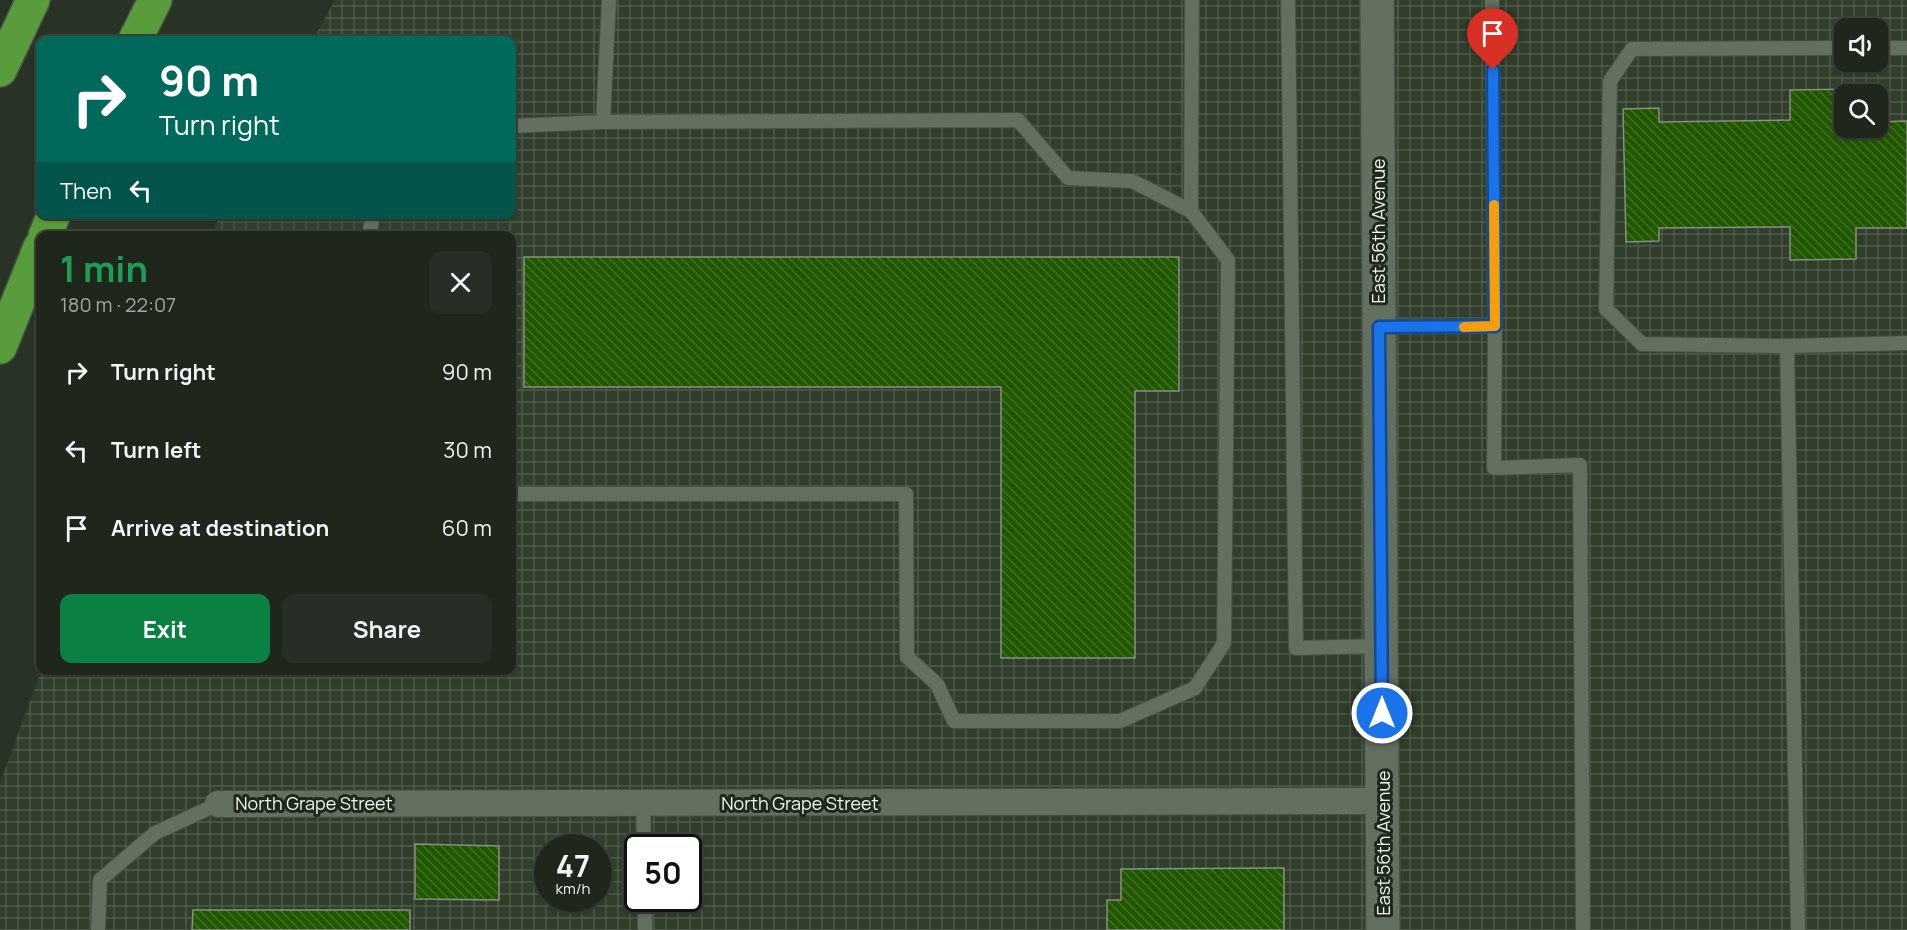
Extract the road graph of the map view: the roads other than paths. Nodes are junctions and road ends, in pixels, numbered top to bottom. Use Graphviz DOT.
graph roads {
  1 [pos="33,0"];
  2 [pos="154,0"];
  3 [pos="609,0"];
  4 [pos="1192,0"];
  5 [pos="1287,0"];
  6 [pos="1377,0"];
  7 [pos="1492,0"];
  8 [pos="137,36"];
  9 [pos="1834,48"];
  10 [pos="1888,48"];
  11 [pos="1907,48"];
  12 [pos="0,70"];
  13 [pos="603,122"];
  14 [pos="516,126"];
  15 [pos="1191,211"];
  16 [pos="36,257"];
  17 [pos="1495,326"];
  18 [pos="1379,327"];
  19 [pos="1907,343"];
  20 [pos="1787,346"];
  21 [pos="0,347"];
  22 [pos="516,494"];
  23 [pos="1382,646"];
  24 [pos="1382,801"];
  25 [pos="644,803"];
  26 [pos="219,804"];
  27 [pos="644,834"];
  28 [pos="645,912"];
  29 [pos="98,930"];
  30 [pos="645,930"];
  31 [pos="1383,930"];
  32 [pos="1583,930"];
  33 [pos="1798,930"];
  1 -- 12 [label="highway"];
  2 -- 8 [label="highway"];
  3 -- 13 [label="lane"];
  4 -- 15 [label="lane"];
  5 -- 23 [label="lane"];
  6 -- 18 [label="main road, East 56th Avenue"];
  7 -- 17 [label="lane"];
  9 -- 20 [label="lane"];
  10 -- 11 [label="lane"];
  13 -- 14 [label="lane"];
  13 -- 15 [label="lane"];
  15 -- 22 [label="lane"];
  16 -- 21 [label="highway"];
  17 -- 18 [label="lane"];
  17 -- 32 [label="lane"];
  18 -- 23 [label="main road, East 56th Avenue"];
  19 -- 20 [label="lane"];
  20 -- 33 [label="lane"];
  23 -- 24 [label="main road, East 56th Avenue"];
  24 -- 25 [label="street, North Grape Street"];
  24 -- 31 [label="main road, East 56th Avenue"];
  25 -- 26 [label="street, North Grape Street"];
  25 -- 27 [label="lane"];
  26 -- 29 [label="lane"];
  28 -- 30 [label="lane"];
}
